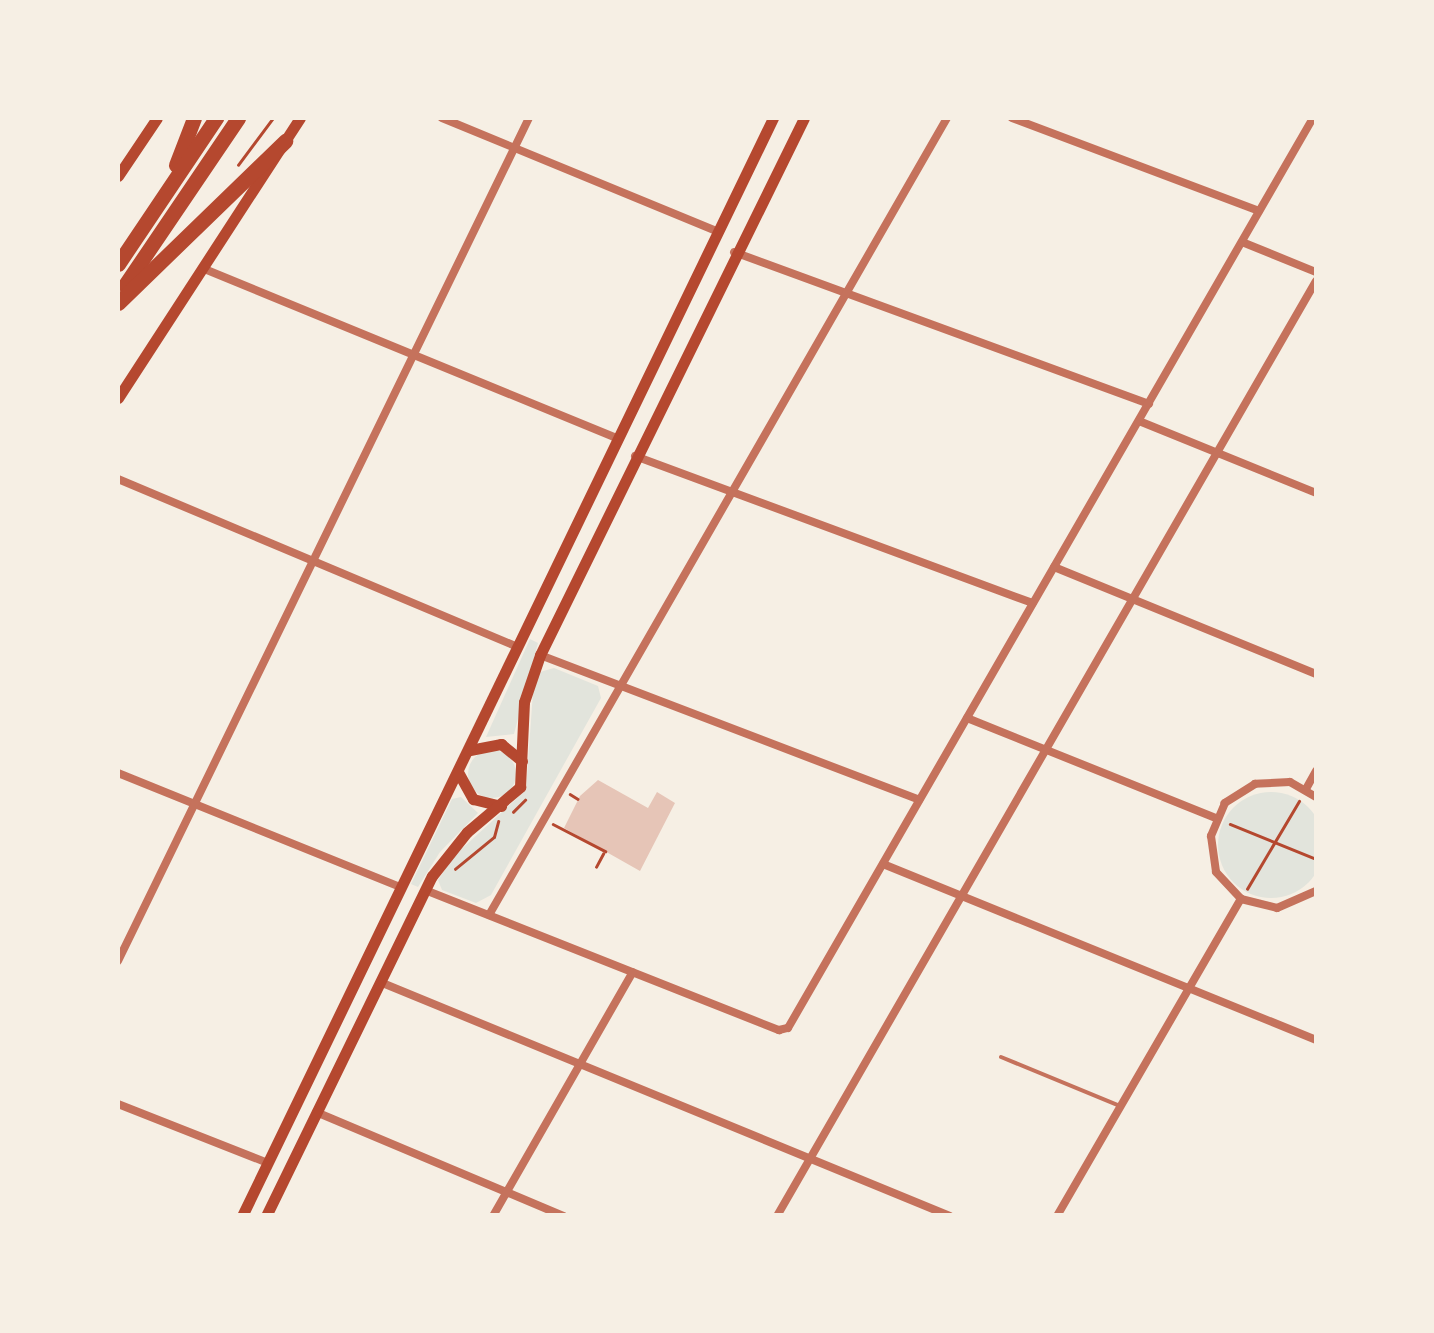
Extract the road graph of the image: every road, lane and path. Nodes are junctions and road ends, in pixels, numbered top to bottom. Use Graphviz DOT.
graph roads {
  1 [pos="157,118"];
  2 [pos="194,118"];
  3 [pos="216,118"];
  4 [pos="238,118"];
  5 [pos="300,118"];
  6 [pos="442,118"];
  7 [pos="529,118"];
  8 [pos="773,118"];
  9 [pos="804,118"];
  10 [pos="947,118"];
  11 [pos="1012,118"];
  12 [pos="1313,118"];
  13 [pos="285,141"];
  14 [pos="514,147"];
  15 [pos="118,176"];
  16 [pos="166,190"];
  17 [pos="1260,211"];
  18 [pos="720,232"];
  19 [pos="1242,242"];
  20 [pos="734,252"];
  21 [pos="118,264"];
  22 [pos="202,268"];
  23 [pos="1316,272"];
  24 [pos="1316,281"];
  25 [pos="847,293"];
  26 [pos="118,300"];
  27 [pos="415,354"];
  28 [pos="118,398"];
  29 [pos="1149,404"];
  30 [pos="1139,420"];
  31 [pos="618,438"];
  32 [pos="1216,452"];
  33 [pos="635,456"];
  34 [pos="118,478"];
  35 [pos="731,491"];
  36 [pos="1316,493"];
  37 [pos="313,561"];
  38 [pos="1054,567"];
  39 [pos="1130,598"];
  40 [pos="1033,603"];
  41 [pos="518,647"];
  42 [pos="540,655"];
  43 [pos="1316,674"];
  44 [pos="617,686"];
  45 [pos="967,718"];
  46 [pos="1044,749"];
  47 [pos="468,750"];
  48 [pos="522,761"];
  49 [pos="1316,771"];
  50 [pos="458,772"];
  51 [pos="118,773"];
  52 [pos="1306,789"];
  53 [pos="1316,797"];
  54 [pos="919,800"];
  55 [pos="193,804"];
  56 [pos="502,806"];
  57 [pos="544,818"];
  58 [pos="1216,818"];
  59 [pos="1275,844"];
  60 [pos="1316,858"];
  61 [pos="883,864"];
  62 [pos="596,867"];
  63 [pos="402,888"];
  64 [pos="424,890"];
  65 [pos="1316,891"];
  66 [pos="961,895"];
  67 [pos="1240,899"];
  68 [pos="489,915"];
  69 [pos="118,961"];
  70 [pos="633,972"];
  71 [pos="380,982"];
  72 [pos="1188,988"];
  73 [pos="1316,1040"];
  74 [pos="1001,1057"];
  75 [pos="580,1064"];
  76 [pos="118,1104"];
  77 [pos="1120,1106"];
  78 [pos="316,1112"];
  79 [pos="810,1158"];
  80 [pos="268,1162"];
  81 [pos="507,1192"];
  82 [pos="242,1216"];
  83 [pos="266,1216"];
  84 [pos="493,1216"];
  85 [pos="564,1216"];
  86 [pos="777,1216"];
  87 [pos="950,1216"];
  88 [pos="1056,1216"];
  1 -- 15 [label="main road"];
  2 -- 16 [label="highway"];
  3 -- 16 [label="highway"];
  4 -- 26 [label="highway"];
  5 -- 13 [label="main road"];
  6 -- 14 [label="street"];
  7 -- 14 [label="street"];
  8 -- 18 [label="main road"];
  9 -- 20 [label="main road"];
  10 -- 25 [label="street"];
  11 -- 17 [label="street"];
  12 -- 17 [label="street"];
  13 -- 22 [label="main road"];
  13 -- 26 [label="highway"];
  14 -- 18 [label="street"];
  14 -- 27 [label="street"];
  16 -- 21 [label="highway"];
  17 -- 19 [label="street"];
  18 -- 31 [label="main road"];
  19 -- 23 [label="street"];
  19 -- 29 [label="street"];
  20 -- 25 [label="street"];
  20 -- 33 [label="main road"];
  22 -- 27 [label="street"];
  22 -- 28 [label="main road"];
  24 -- 32 [label="street"];
  25 -- 29 [label="street"];
  25 -- 35 [label="street"];
  27 -- 31 [label="street"];
  27 -- 37 [label="street"];
  29 -- 30 [label="street"];
  30 -- 32 [label="street"];
  30 -- 38 [label="street"];
  31 -- 41 [label="main road"];
  32 -- 36 [label="street"];
  32 -- 39 [label="street"];
  33 -- 35 [label="street"];
  33 -- 42 [label="main road"];
  34 -- 37 [label="street"];
  35 -- 40 [label="street"];
  35 -- 44 [label="street"];
  37 -- 41 [label="street"];
  37 -- 55 [label="street"];
  38 -- 39 [label="street"];
  38 -- 40 [label="street"];
  39 -- 43 [label="street"];
  39 -- 46 [label="street"];
  40 -- 45 [label="street"];
  41 -- 47 [label="main road"];
  42 -- 44 [label="street"];
  42 -- 48 [label="main road"];
  44 -- 54 [label="street"];
  44 -- 57 [label="street"];
  45 -- 46 [label="street"];
  45 -- 54 [label="street"];
  46 -- 58 [label="street"];
  46 -- 66 [label="street"];
  47 -- 48 [label="main road"];
  47 -- 50 [label="main road"];
  48 -- 56 [label="main road"];
  49 -- 52 [label="street"];
  50 -- 56 [label="main road"];
  50 -- 63 [label="main road"];
  51 -- 55 [label="street"];
  52 -- 53 [label="street"];
  52 -- 58 [label="street"];
  52 -- 59 [label="path"];
  54 -- 61 [label="street"];
  55 -- 63 [label="street"];
  55 -- 69 [label="street"];
  56 -- 64 [label="main road"];
  57 -- 62 [label="path"];
  57 -- 68 [label="street"];
  58 -- 59 [label="path"];
  58 -- 67 [label="street"];
  59 -- 60 [label="path"];
  59 -- 67 [label="path"];
  61 -- 66 [label="street"];
  61 -- 70 [label="street"];
  63 -- 80 [label="main road"];
  64 -- 68 [label="street"];
  64 -- 71 [label="main road"];
  65 -- 67 [label="street"];
  66 -- 72 [label="street"];
  66 -- 79 [label="street"];
  67 -- 72 [label="street"];
  68 -- 70 [label="street"];
  70 -- 75 [label="street"];
  71 -- 75 [label="street"];
  71 -- 78 [label="main road"];
  72 -- 73 [label="street"];
  72 -- 77 [label="street"];
  74 -- 77 [label="lane"];
  75 -- 79 [label="street"];
  75 -- 81 [label="street"];
  76 -- 80 [label="street"];
  77 -- 88 [label="street"];
  78 -- 81 [label="street"];
  78 -- 83 [label="main road"];
  79 -- 86 [label="street"];
  79 -- 87 [label="street"];
  80 -- 82 [label="main road"];
  81 -- 84 [label="street"];
  81 -- 85 [label="street"];
}
